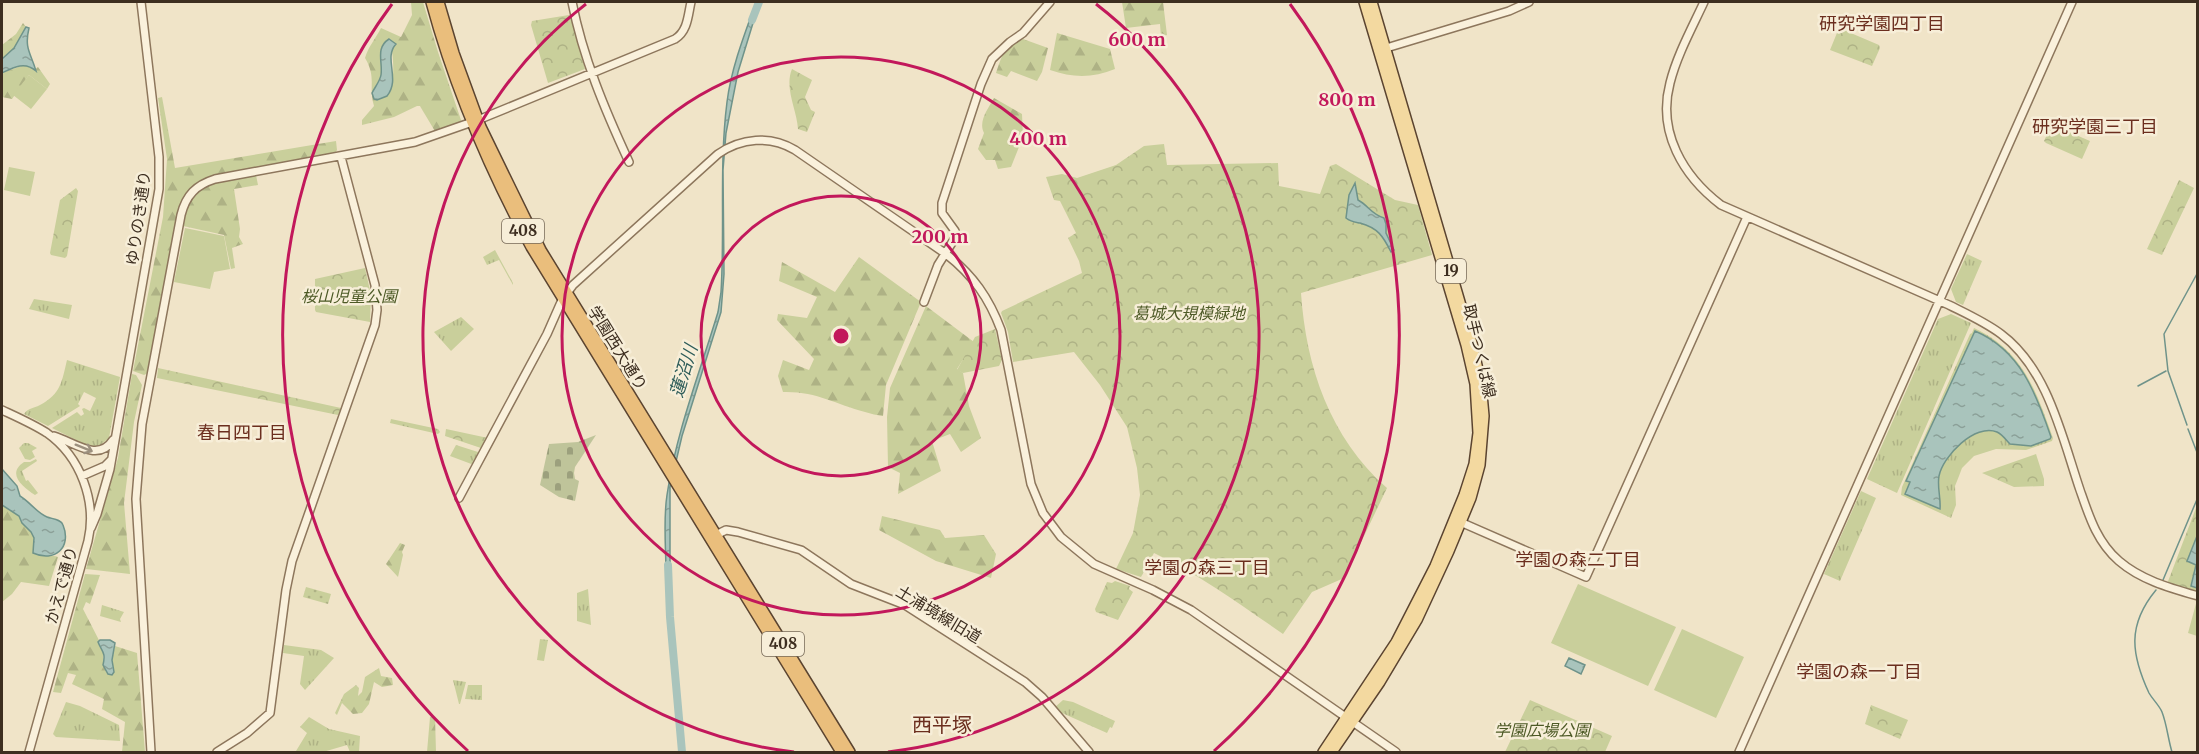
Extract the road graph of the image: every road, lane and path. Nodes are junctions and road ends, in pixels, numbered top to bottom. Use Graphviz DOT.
graph roads {
  1 [pos="141,2"];
  2 [pos="431,2"];
  3 [pos="439,2"];
  4 [pos="572,2"];
  5 [pos="691,2"];
  6 [pos="1050,2"];
  7 [pos="1364,2"];
  8 [pos="1372,2"];
  9 [pos="1529,2"];
  10 [pos="1704,2"];
  11 [pos="2072,2"];
  12 [pos="1382,49"];
  13 [pos="592,73"];
  14 [pos="475,121"];
  15 [pos="341,157"];
  16 [pos="629,162"];
  17 [pos="1747,217"];
  18 [pos="946,254"];
  19 [pos="565,297"];
  20 [pos="1939,301"];
  21 [pos="924,302"];
  22 [pos="2,410"];
  23 [pos="49,434"];
  24 [pos="114,438"];
  25 [pos="111,460"];
  26 [pos="82,476"];
  27 [pos="459,498"];
  28 [pos="1458,521"];
  29 [pos="91,528"];
  30 [pos="713,537"];
  31 [pos="2198,596"];
  32 [pos="1349,721"];
  33 [pos="29,753"];
  34 [pos="151,753"];
  35 [pos="217,753"];
  36 [pos="841,753"];
  37 [pos="850,753"];
  38 [pos="1089,753"];
  39 [pos="1323,753"];
  40 [pos="1332,753"];
  41 [pos="1396,753"];
  42 [pos="1739,753"];
  1 -- 24 [label="street, ゆりのき通り"];
  2 -- 14 [label="highway, 学園西大通り / 408"];
  3 -- 14 [label="highway, 学園西大通り / 408"];
  4 -- 13 [label="street"];
  5 -- 13 [label="street"];
  6 -- 18 [label="street"];
  7 -- 12 [label="main road, 取手つくば線 / 19"];
  8 -- 12 [label="main road, 取手つくば線 / 19"];
  9 -- 12 [label="street"];
  10 -- 17 [label="street"];
  11 -- 20 [label="street"];
  12 -- 28 [label="main road, 取手つくば線 / 19"];
  13 -- 14 [label="street"];
  13 -- 16 [label="street"];
  14 -- 15 [label="street"];
  14 -- 19 [label="highway, 学園西大通り / 408"];
  15 -- 34 [label="street"];
  15 -- 35 [label="street"];
  17 -- 20 [label="street"];
  17 -- 28 [label="street"];
  18 -- 19 [label="street"];
  18 -- 21 [label="street"];
  18 -- 32 [label="street"];
  19 -- 27 [label="street"];
  19 -- 30 [label="highway, 学園西大通り / 408"];
  19 -- 30 [label="highway, 学園西大通り / 408"];
  20 -- 31 [label="street"];
  20 -- 42 [label="street"];
  22 -- 23 [label="street"];
  23 -- 24 [label="street, one-way"];
  23 -- 26 [label="street, かえで通り"];
  24 -- 25 [label="street"];
  25 -- 26 [label="street"];
  25 -- 29 [label="street"];
  26 -- 29 [label="street, かえで通り"];
  28 -- 32 [label="main road, 取手つくば線 / 19"];
  29 -- 33 [label="street, かえで通り"];
  30 -- 36 [label="highway, 学園西大通り / 408"];
  30 -- 37 [label="highway, 学園西大通り / 408"];
  30 -- 38 [label="street, 土浦境線旧道"];
  32 -- 39 [label="main road, 取手つくば線 / 19"];
  32 -- 40 [label="main road, 取手つくば線 / 19"];
  32 -- 41 [label="street"];
}
